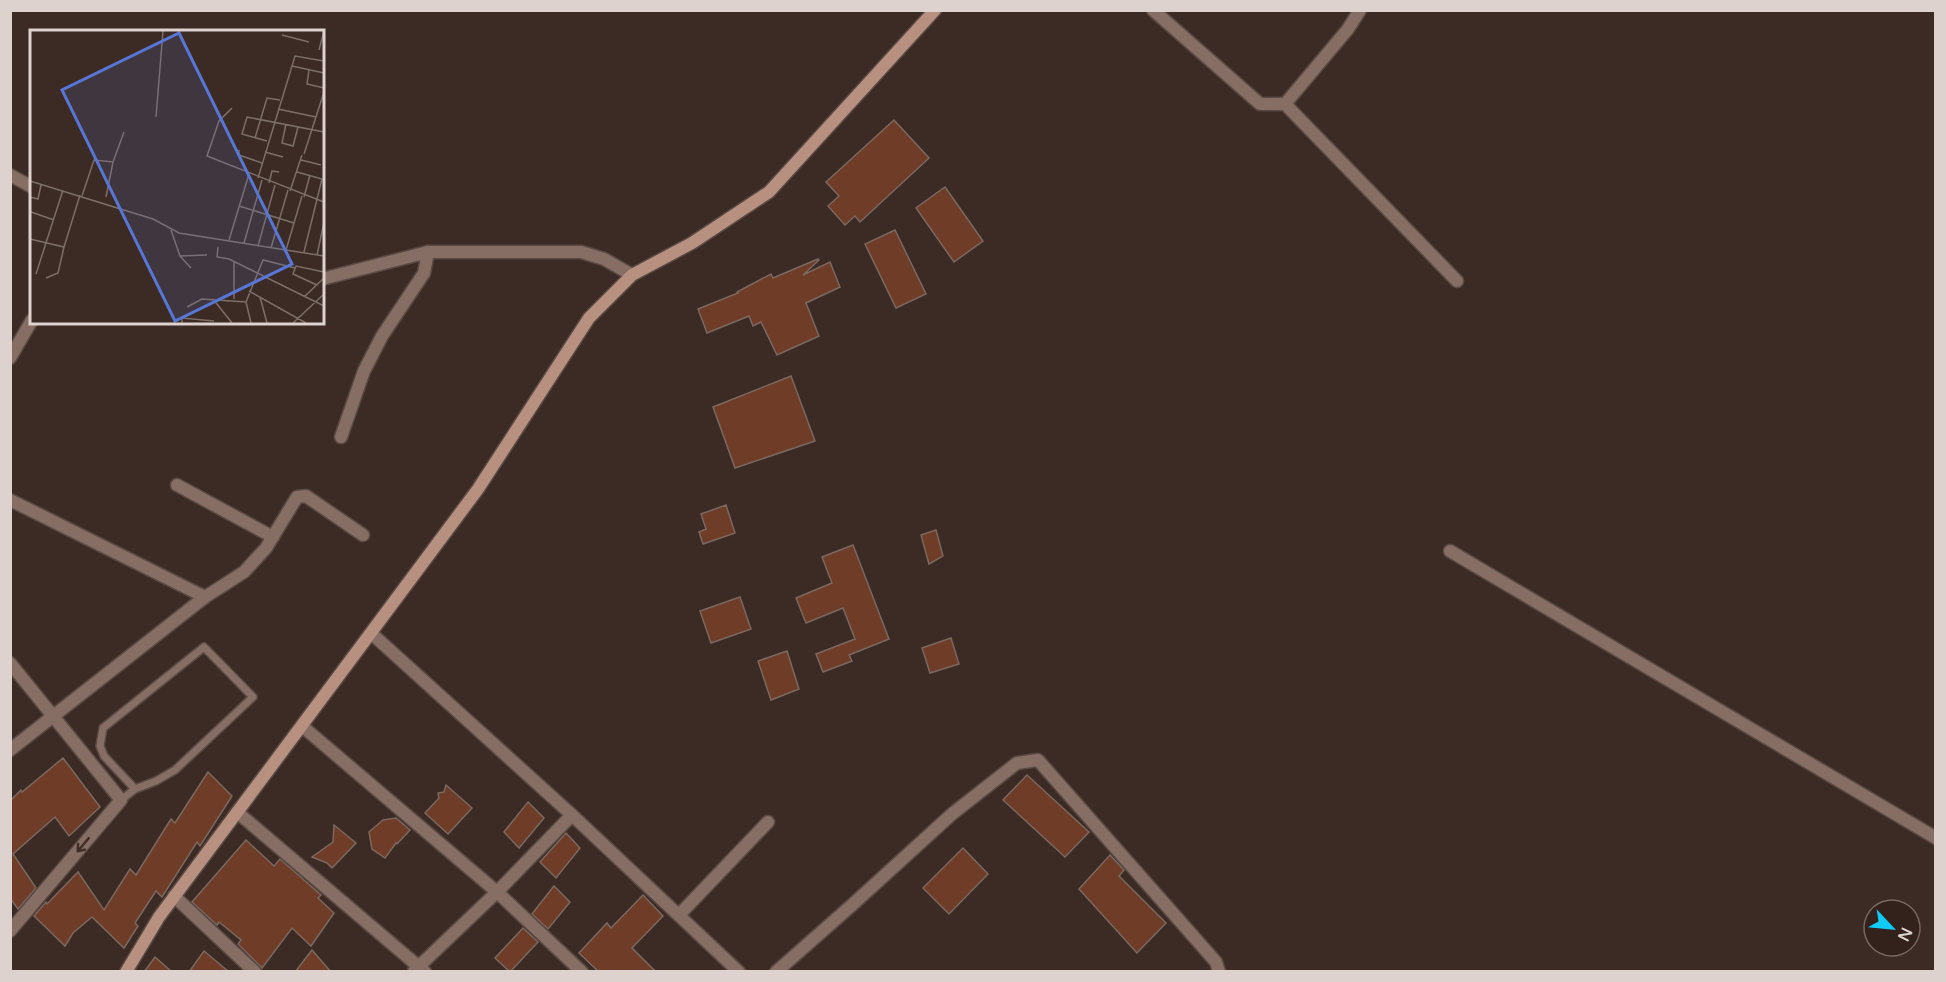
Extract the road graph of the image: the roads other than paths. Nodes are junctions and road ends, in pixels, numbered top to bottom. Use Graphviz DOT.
graph roads {
  1 [pos="935,10"];
  2 [pos="1153,10"];
  3 [pos="1360,10"];
  4 [pos="1285,104"];
  5 [pos="10,175"];
  6 [pos="30,187"];
  7 [pos="428,252"];
  8 [pos="632,275"];
  9 [pos="324,278"];
  10 [pos="1457,281"];
  11 [pos="30,324"];
  12 [pos="24,334"];
  13 [pos="10,335"];
  14 [pos="10,358"];
  15 [pos="341,437"];
  16 [pos="177,485"];
  17 [pos="10,500"];
  18 [pos="363,535"];
  19 [pos="273,537"];
  20 [pos="1450,551"];
  21 [pos="205,597"];
  22 [pos="371,633"];
  23 [pos="10,663"];
  24 [pos="55,717"];
  25 [pos="302,726"];
  26 [pos="10,750"];
  27 [pos="135,789"];
  28 [pos="120,800"];
  29 [pos="237,812"];
  30 [pos="572,815"];
  31 [pos="768,822"];
  32 [pos="1935,838"];
  33 [pos="497,892"];
  34 [pos="174,896"];
  35 [pos="679,915"];
  36 [pos="10,931"];
  37 [pos="419,970"];
  38 [pos="126,972"];
  39 [pos="255,972"];
  40 [pos="582,972"];
  41 [pos="739,972"];
  42 [pos="776,972"];
  43 [pos="1219,972"];
  1 -- 8 [label="street"];
  2 -- 4 [label="street"];
  3 -- 4 [label="street"];
  4 -- 10 [label="street"];
  5 -- 6 [label="street"];
  7 -- 8 [label="street"];
  7 -- 9 [label="street"];
  7 -- 15 [label="street"];
  8 -- 22 [label="street"];
  11 -- 12 [label="street"];
  12 -- 13 [label="street"];
  12 -- 14 [label="street"];
  16 -- 19 [label="street"];
  17 -- 21 [label="street"];
  18 -- 19 [label="street"];
  19 -- 21 [label="street"];
  20 -- 32 [label="street"];
  21 -- 24 [label="street"];
  22 -- 25 [label="street"];
  22 -- 30 [label="street"];
  23 -- 24 [label="street"];
  24 -- 26 [label="street"];
  24 -- 28 [label="street"];
  25 -- 29 [label="street"];
  25 -- 33 [label="street"];
  27 -- 27 [label="lane"];
  27 -- 28 [label="lane"];
  28 -- 36 [label="street, one-way"];
  29 -- 34 [label="street"];
  29 -- 37 [label="street"];
  30 -- 33 [label="street"];
  30 -- 35 [label="street"];
  31 -- 35 [label="street"];
  33 -- 37 [label="street"];
  33 -- 40 [label="street"];
  34 -- 38 [label="street"];
  34 -- 39 [label="street"];
  35 -- 41 [label="street"];
  42 -- 43 [label="street"];
}
